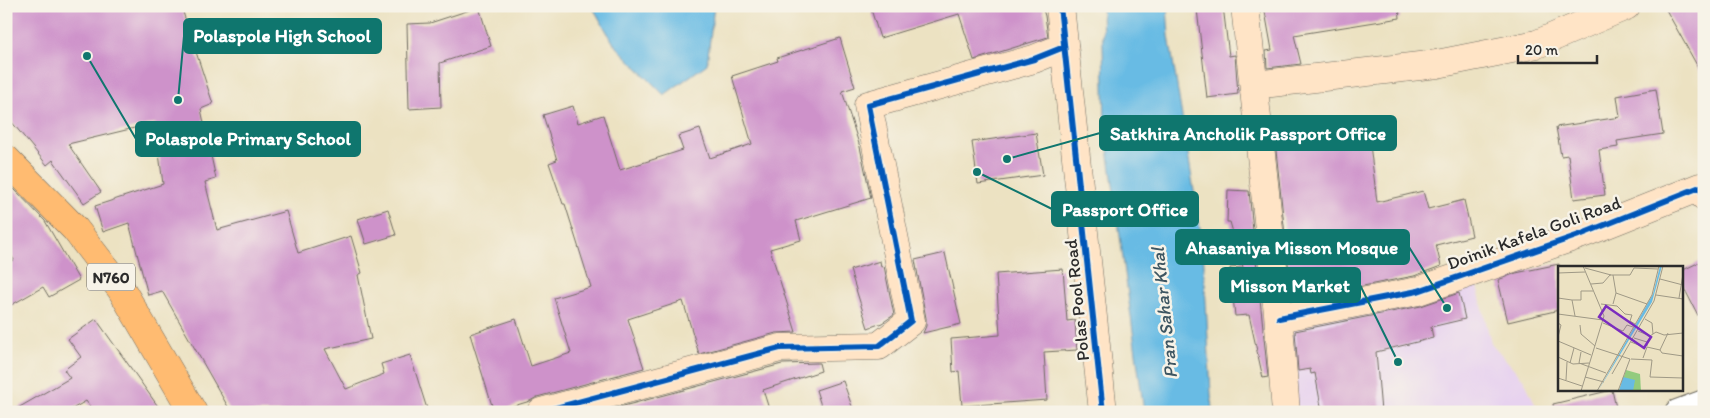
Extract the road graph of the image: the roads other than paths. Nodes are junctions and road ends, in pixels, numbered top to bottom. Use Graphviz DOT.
graph roads {
  1 [pos="1060,6"];
  2 [pos="1245,6"];
  3 [pos="1626,6"];
  4 [pos="1064,47"];
  5 [pos="1254,86"];
  6 [pos="6,159"];
  7 [pos="1704,196"];
  8 [pos="1279,318"];
  9 [pos="1704,402"];
  10 [pos="193,412"];
  11 [pos="541,412"];
  12 [pos="1103,412"];
  13 [pos="1286,412"];
  14 [pos="1678,412"];
  1 -- 4 [label="street, Polas Pool Road"];
  2 -- 5 [label="street"];
  3 -- 5 [label="street"];
  4 -- 11 [label="street"];
  4 -- 12 [label="street, Polas Pool Road"];
  5 -- 8 [label="street"];
  6 -- 10 [label="highway, N760"];
  7 -- 8 [label="street, Doinik Kafela Goli Road"];
  8 -- 13 [label="street"];
  9 -- 14 [label="street"];
}
